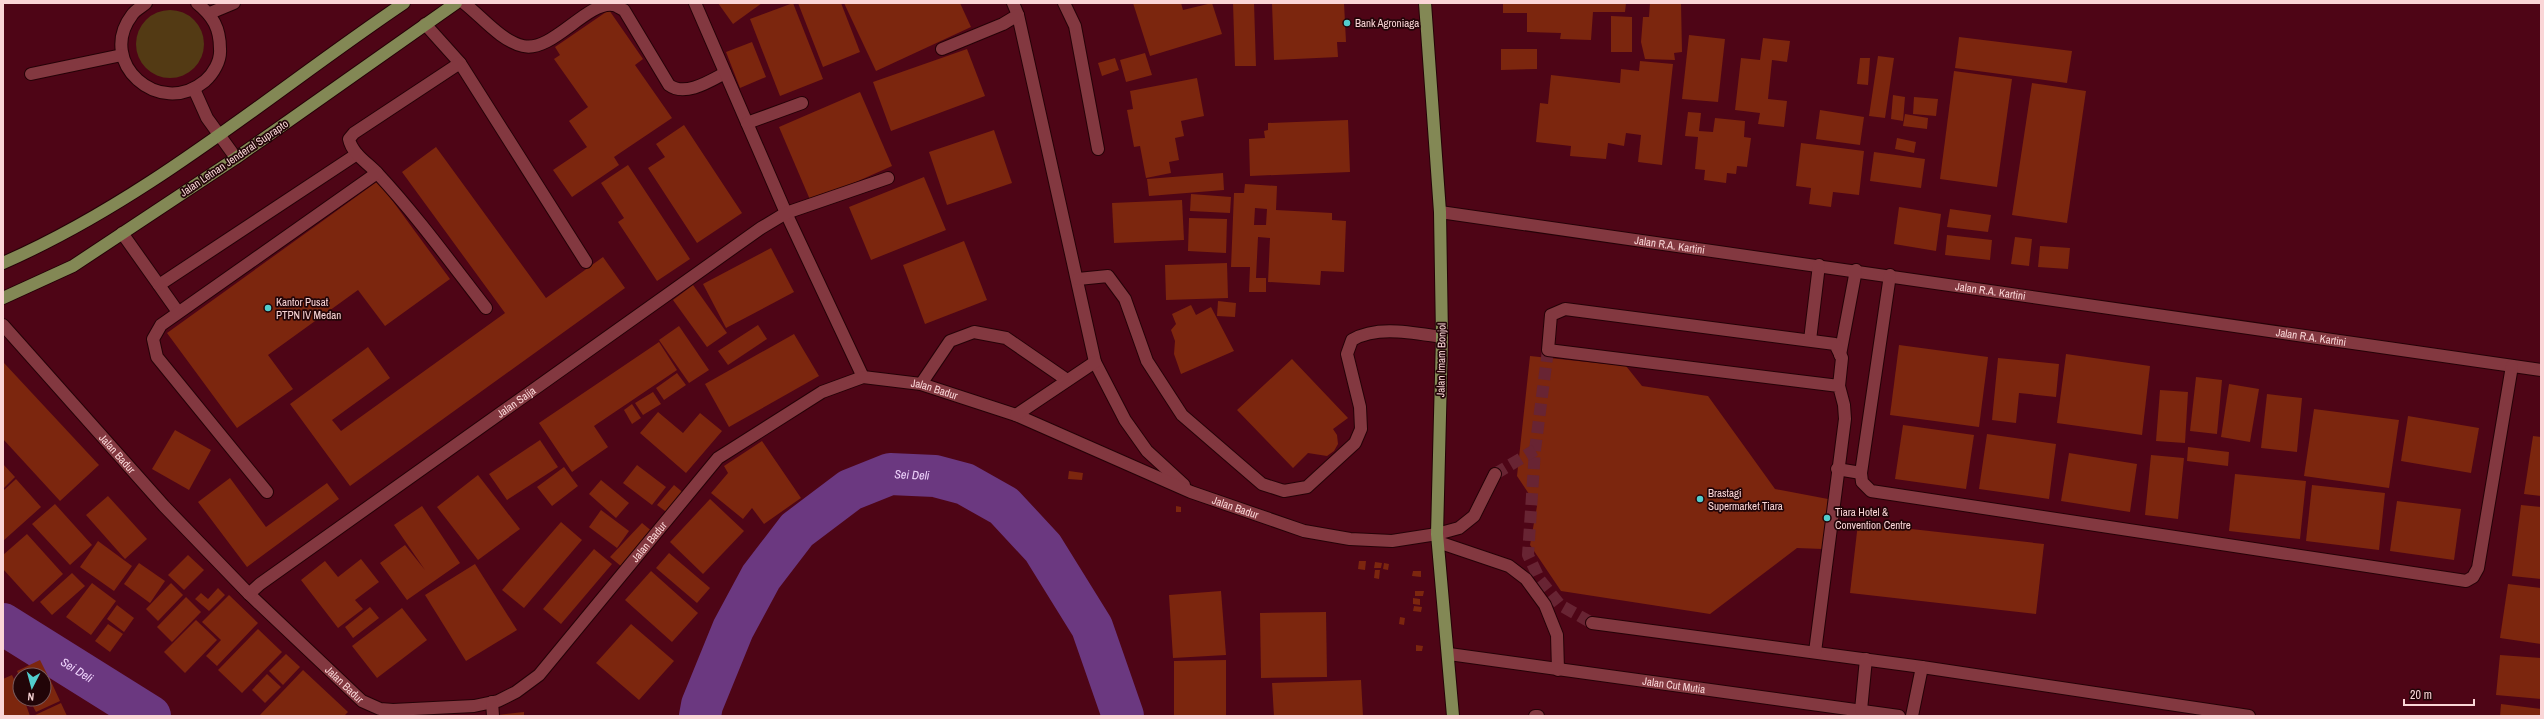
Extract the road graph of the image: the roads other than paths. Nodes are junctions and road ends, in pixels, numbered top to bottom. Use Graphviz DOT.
graph roads {
  1 [pos="146,3"];
  2 [pos="197,3"];
  3 [pos="234,3"];
  4 [pos="404,3"];
  5 [pos="456,3"];
  6 [pos="464,3"];
  7 [pos="695,3"];
  8 [pos="1013,3"];
  9 [pos="1064,3"];
  10 [pos="1424,3"];
  11 [pos="210,13"];
  12 [pos="1018,15"];
  13 [pos="425,24"];
  14 [pos="942,49"];
  15 [pos="122,54"];
  16 [pos="460,63"];
  17 [pos="725,73"];
  18 [pos="31,74"];
  19 [pos="194,89"];
  20 [pos="802,103"];
  21 [pos="746,123"];
  22 [pos="220,136"];
  23 [pos="1098,149"];
  24 [pos="357,154"];
  25 [pos="236,158"];
  26 [pos="377,172"];
  27 [pos="888,178"];
  28 [pos="1440,212"];
  29 [pos="786,213"];
  30 [pos="122,233"];
  31 [pos="586,262"];
  32 [pos="3,263"];
  33 [pos="1819,265"];
  34 [pos="1856,270"];
  35 [pos="1890,275"];
  36 [pos="1078,279"];
  37 [pos="159,285"];
  38 [pos="3,298"];
  39 [pos="486,308"];
  40 [pos="178,312"];
  41 [pos="3,325"];
  42 [pos="1442,337"];
  43 [pos="1810,340"];
  44 [pos="1840,355"];
  45 [pos="1095,362"];
  46 [pos="2512,366"];
  47 [pos="2541,370"];
  48 [pos="863,377"];
  49 [pos="1068,380"];
  50 [pos="921,384"];
  51 [pos="1839,386"];
  52 [pos="1016,415"];
  53 [pos="1837,469"];
  54 [pos="1861,473"];
  55 [pos="1495,474"];
  56 [pos="267,492"];
  57 [pos="1191,492"];
  58 [pos="1438,538"];
  59 [pos="249,594"];
  60 [pos="1592,623"];
  61 [pos="1815,652"];
  62 [pos="1448,654"];
  63 [pos="1866,659"];
  64 [pos="1922,667"];
  65 [pos="1558,670"];
  66 [pos="492,702"];
  67 [pos="1861,710"];
  68 [pos="2175,710"];
  69 [pos="493,716"];
  70 [pos="1454,716"];
  71 [pos="1899,716"];
  72 [pos="1912,716"];
  73 [pos="2250,716"];
  1 -- 15 [label="street"];
  2 -- 11 [label="street"];
  3 -- 11 [label="street"];
  4 -- 22 [label="main road"];
  5 -- 13 [label="main road, Jalan Letnan Jenderal Suprapto"];
  6 -- 17 [label="street"];
  7 -- 17 [label="street"];
  8 -- 12 [label="street"];
  9 -- 23 [label="street"];
  10 -- 28 [label="main road, Jalan Imam Bonjol"];
  11 -- 19 [label="street"];
  12 -- 14 [label="street"];
  12 -- 36 [label="street"];
  13 -- 16 [label="street"];
  13 -- 25 [label="main road, Jalan Letnan Jenderal Suprapto"];
  15 -- 18 [label="street"];
  15 -- 19 [label="street"];
  16 -- 24 [label="street"];
  16 -- 31 [label="street"];
  17 -- 21 [label="street"];
  19 -- 22 [label="street"];
  20 -- 21 [label="street"];
  21 -- 29 [label="street"];
  22 -- 25 [label="street"];
  22 -- 32 [label="main road"];
  24 -- 26 [label="street"];
  24 -- 37 [label="street"];
  25 -- 30 [label="main road, Jalan Letnan Jenderal Suprapto"];
  26 -- 39 [label="street"];
  26 -- 40 [label="street"];
  27 -- 29 [label="street, Jalan Saija"];
  28 -- 33 [label="street, Jalan R.A. Kartini"];
  28 -- 42 [label="main road, Jalan Imam Bonjol"];
  29 -- 48 [label="street"];
  29 -- 59 [label="street, Jalan Saija"];
  30 -- 37 [label="street"];
  30 -- 38 [label="main road, Jalan Letnan Jenderal Suprapto"];
  33 -- 34 [label="street, Jalan R.A. Kartini"];
  33 -- 43 [label="street"];
  34 -- 35 [label="street, Jalan R.A. Kartini"];
  34 -- 44 [label="street"];
  35 -- 46 [label="street, Jalan R.A. Kartini"];
  35 -- 54 [label="street"];
  36 -- 42 [label="street"];
  36 -- 45 [label="street"];
  37 -- 40 [label="street"];
  40 -- 56 [label="street"];
  41 -- 59 [label="street, Jalan Badur"];
  42 -- 58 [label="main road, Jalan Imam Bonjol"];
  43 -- 44 [label="street"];
  43 -- 51 [label="street"];
  44 -- 51 [label="street"];
  45 -- 49 [label="street"];
  45 -- 57 [label="street"];
  46 -- 47 [label="street, Jalan R.A. Kartini"];
  46 -- 54 [label="street"];
  48 -- 50 [label="street, Jalan Badur"];
  48 -- 66 [label="street, Jalan Badur"];
  49 -- 50 [label="street"];
  49 -- 52 [label="street"];
  50 -- 52 [label="street, Jalan Badur"];
  51 -- 53 [label="street"];
  52 -- 57 [label="street, Jalan Badur"];
  53 -- 54 [label="street"];
  53 -- 61 [label="street"];
  55 -- 58 [label="street, Jalan Badur"];
  57 -- 58 [label="street, Jalan Badur"];
  58 -- 62 [label="main road, Jalan Imam Bonjol"];
  58 -- 65 [label="street"];
  59 -- 66 [label="street, Jalan Badur"];
  60 -- 61 [label="street"];
  61 -- 63 [label="street"];
  62 -- 65 [label="street, Jalan Cut Mutia"];
  62 -- 70 [label="main road, Jalan Imam Bonjol"];
  63 -- 64 [label="street"];
  63 -- 67 [label="street"];
  64 -- 68 [label="street"];
  64 -- 72 [label="street"];
  65 -- 67 [label="street, Jalan Cut Mutia"];
  66 -- 69 [label="street"];
  67 -- 71 [label="street, Jalan Cut Mutia"];
  68 -- 73 [label="street"];
}
